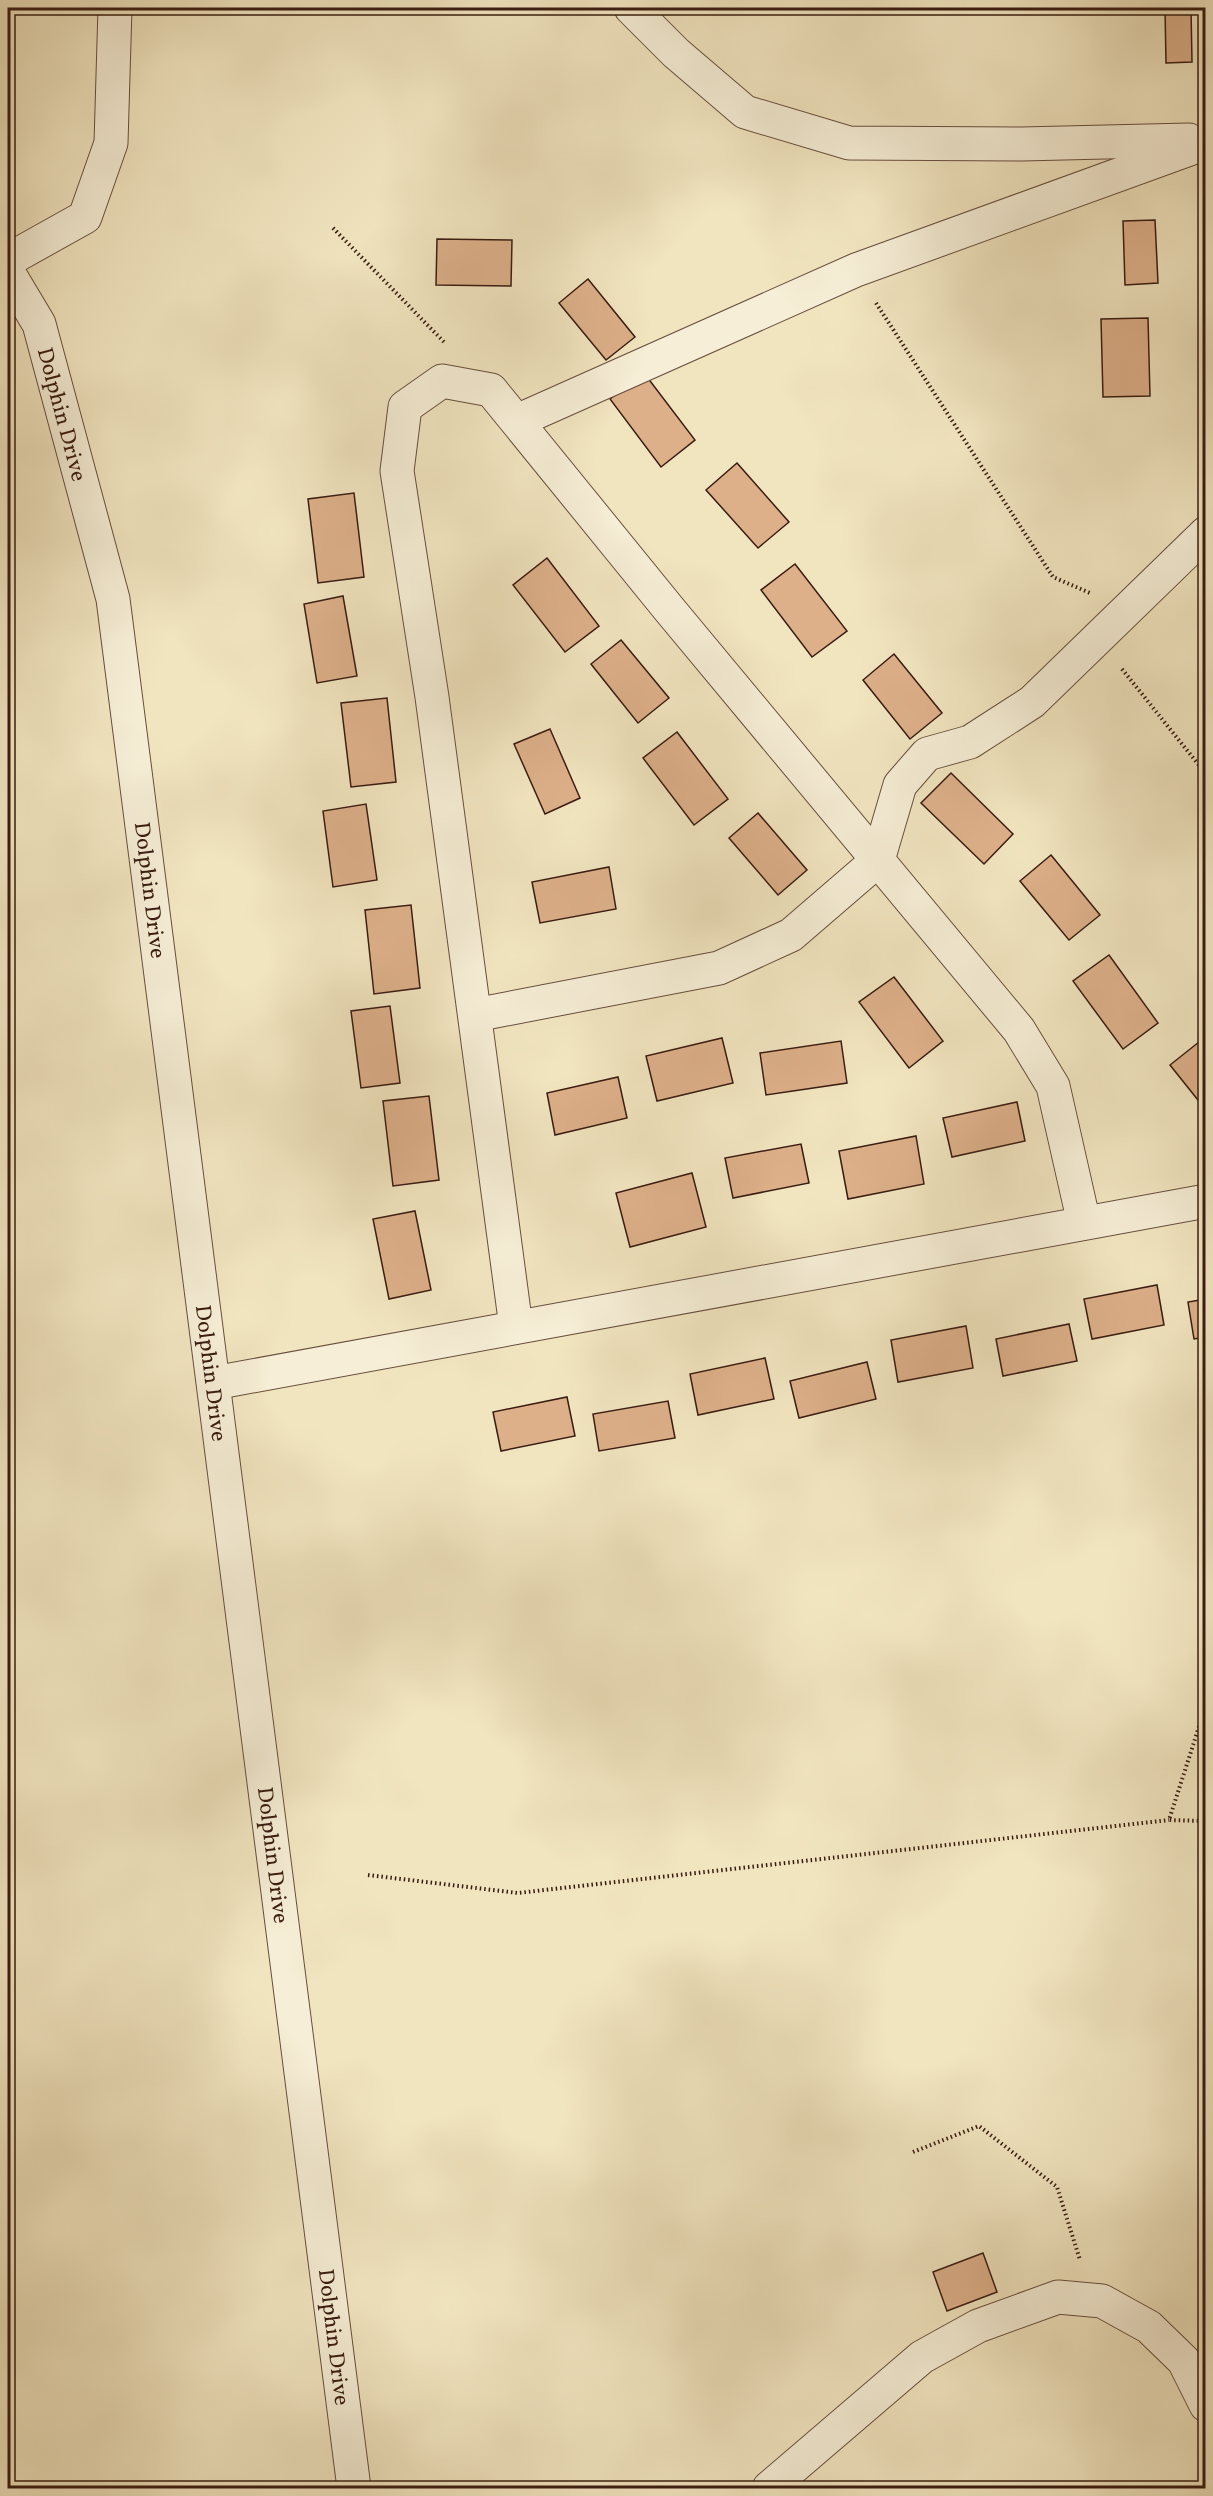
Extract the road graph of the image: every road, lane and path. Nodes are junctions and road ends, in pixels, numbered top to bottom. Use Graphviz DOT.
graph roads {
  1 [pos="115,8"];
  2 [pos="631,8"];
  3 [pos="1206,141"];
  4 [pos="333,228"];
  5 [pos="8,260"];
  6 [pos="856,270"];
  7 [pos="8,272"];
  8 [pos="450,347"];
  9 [pos="517,421"];
  10 [pos="1206,533"];
  11 [pos="1127,609"];
  12 [pos="1097,638"];
  13 [pos="1206,774"];
  14 [pos="878,860"];
  15 [pos="475,1015"];
  16 [pos="1206,1201"];
  17 [pos="1084,1223"];
  18 [pos="516,1327"];
  19 [pos="214,1383"];
  20 [pos="1206,1706"];
  21 [pos="1169,1820"];
  22 [pos="1206,1821"];
  23 [pos="368,1875"];
  24 [pos="913,2152"];
  25 [pos="1094,2300"];
  26 [pos="1206,2405"];
  27 [pos="354,2488"];
  28 [pos="769,2488"];
  1 -- 5 [label="street"];
  2 -- 3 [label="street"];
  3 -- 6 [label="street"];
  4 -- 8 [label="path"];
  6 -- 9 [label="street"];
  6 -- 11 [label="path"];
  7 -- 19 [label="street, Dolphin Drive"];
  9 -- 14 [label="street"];
  9 -- 15 [label="street"];
  10 -- 11 [label="street"];
  11 -- 12 [label="street"];
  12 -- 13 [label="path"];
  12 -- 14 [label="street"];
  14 -- 15 [label="street"];
  14 -- 17 [label="street"];
  15 -- 18 [label="street"];
  16 -- 17 [label="street"];
  17 -- 18 [label="street"];
  18 -- 19 [label="street"];
  19 -- 27 [label="street, Dolphin Drive"];
  20 -- 21 [label="path"];
  21 -- 22 [label="path"];
  21 -- 23 [label="path"];
  24 -- 25 [label="path"];
  25 -- 26 [label="street"];
  25 -- 28 [label="street"];
}
